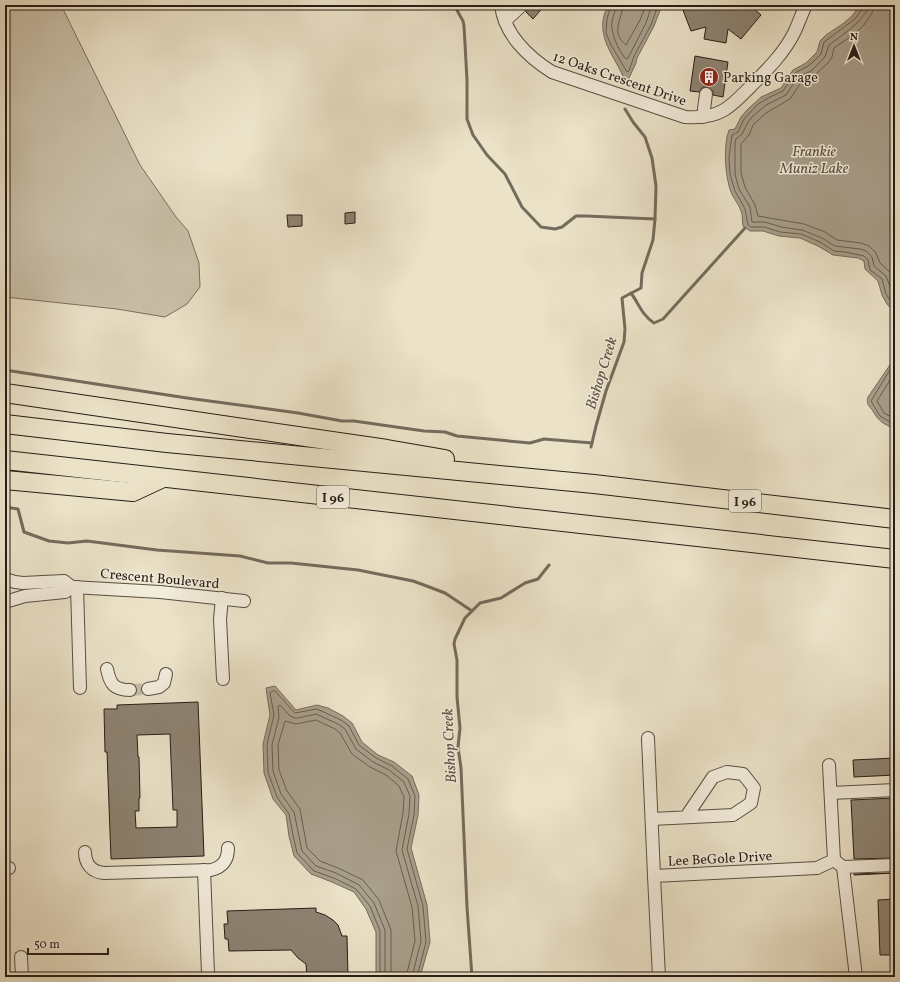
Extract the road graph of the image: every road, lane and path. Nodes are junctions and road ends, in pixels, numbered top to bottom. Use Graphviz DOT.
graph roads {
  1 [pos="501,5"];
  2 [pos="806,5"];
  3 [pos="520,7"];
  4 [pos="505,21"];
  5 [pos="706,94"];
  6 [pos="703,117"];
  7 [pos="5,393"];
  8 [pos="5,424"];
  9 [pos="5,460"];
  10 [pos="163,478"];
  11 [pos="5,480"];
  12 [pos="594,484"];
  13 [pos="895,519"];
  14 [pos="895,559"];
  15 [pos="5,579"];
  16 [pos="75,587"];
  17 [pos="222,598"];
  18 [pos="5,602"];
  19 [pos="244,602"];
  20 [pos="107,669"];
  21 [pos="166,674"];
  22 [pos="223,679"];
  23 [pos="80,688"];
  24 [pos="148,689"];
  25 [pos="130,690"];
  26 [pos="648,738"];
  27 [pos="829,765"];
  28 [pos="895,790"];
  29 [pos="831,793"];
  30 [pos="686,817"];
  31 [pos="652,819"];
  32 [pos="228,848"];
  33 [pos="85,852"];
  34 [pos="838,864"];
  35 [pos="895,865"];
  36 [pos="204,870"];
  37 [pos="654,876"];
  38 [pos="22,956"];
  39 [pos="208,974"];
  40 [pos="22,977"];
  41 [pos="659,977"];
  42 [pos="856,977"];
  1 -- 4 [label="street, 12 Oaks Crescent Drive"];
  2 -- 6 [label="street, 12 Oaks Crescent Drive"];
  3 -- 4 [label="street"];
  4 -- 6 [label="street, 12 Oaks Crescent Drive"];
  5 -- 6 [label="street"];
  7 -- 12 [label="highway"];
  8 -- 12 [label="highway, I 96"];
  9 -- 10 [label="highway, I 96"];
  10 -- 11 [label="highway"];
  10 -- 14 [label="highway, I 96"];
  12 -- 13 [label="highway, I 96"];
  15 -- 16 [label="street, Crescent Boulevard"];
  16 -- 17 [label="street, Crescent Boulevard"];
  16 -- 18 [label="street, Crescent Boulevard"];
  16 -- 23 [label="street"];
  17 -- 19 [label="street, Crescent Boulevard"];
  17 -- 22 [label="street"];
  20 -- 25 [label="street"];
  21 -- 24 [label="street"];
  26 -- 31 [label="street"];
  27 -- 29 [label="street"];
  28 -- 29 [label="street"];
  29 -- 34 [label="street"];
  30 -- 30 [label="street"];
  30 -- 31 [label="street"];
  31 -- 37 [label="street"];
  32 -- 36 [label="street"];
  33 -- 36 [label="street"];
  34 -- 35 [label="street"];
  34 -- 37 [label="street, Lee BeGole Drive"];
  34 -- 42 [label="street"];
  36 -- 39 [label="street"];
  37 -- 41 [label="street, Lee BeGole Drive"];
  38 -- 40 [label="street"];
}
